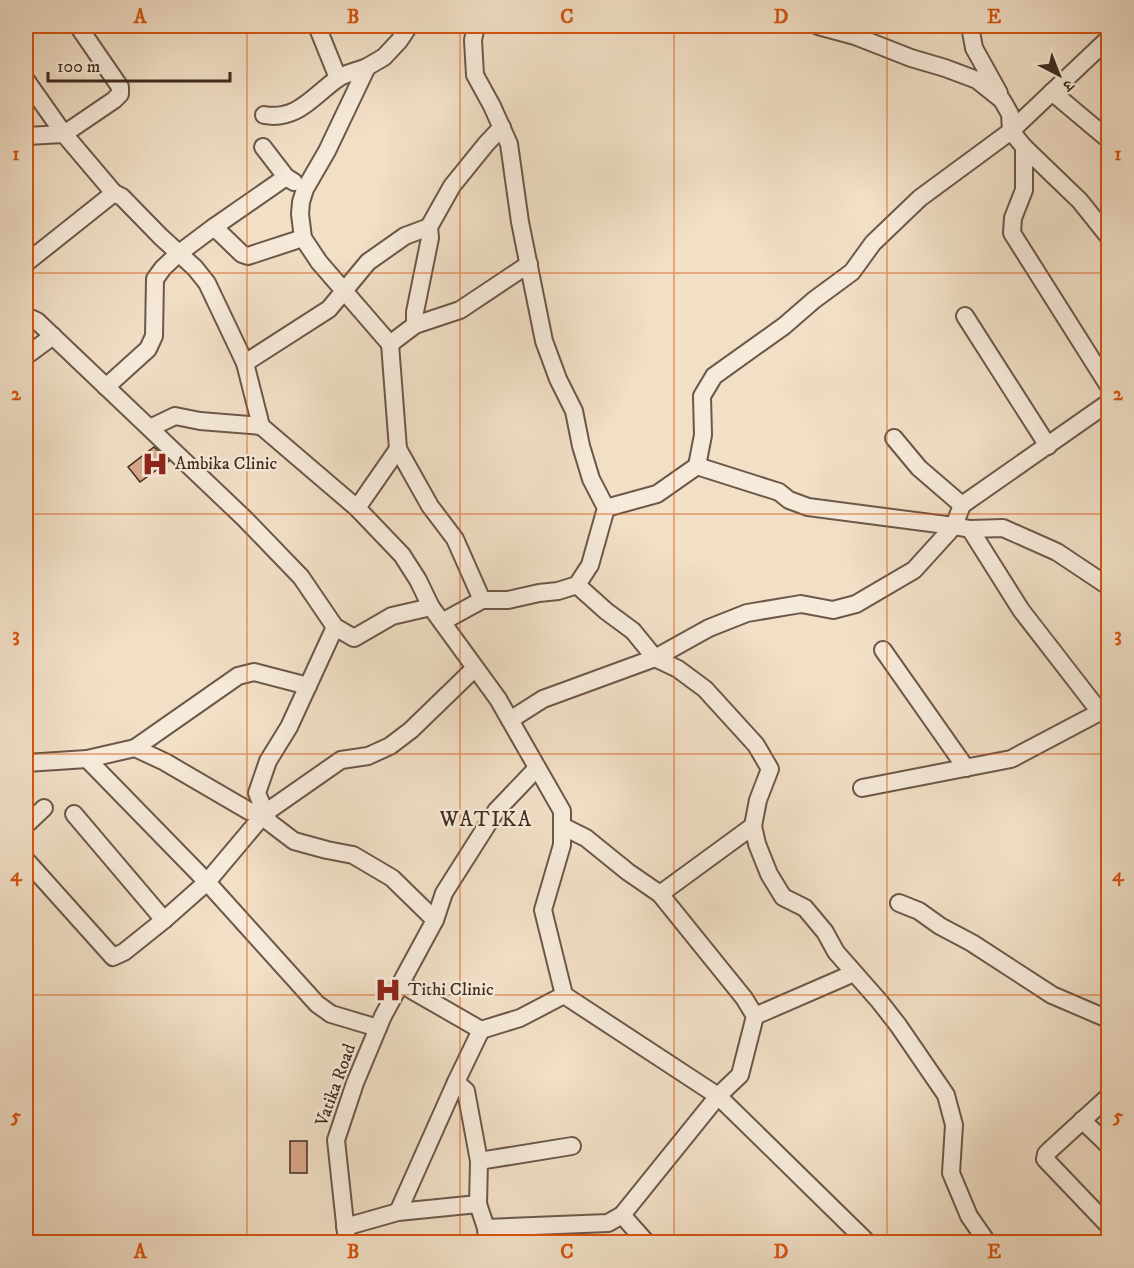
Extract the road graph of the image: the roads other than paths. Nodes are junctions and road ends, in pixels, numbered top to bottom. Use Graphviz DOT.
graph roads {
  1 [pos="78,26"];
  2 [pos="317,26"];
  3 [pos="392,26"];
  4 [pos="409,26"];
  5 [pos="476,26"];
  6 [pos="818,26"];
  7 [pos="970,26"];
  8 [pos="856,31"];
  9 [pos="1108,39"];
  10 [pos="399,41"];
  11 [pos="367,67"];
  12 [pos="338,78"];
  13 [pos="26,80"];
  14 [pos="1052,92"];
  15 [pos="1002,100"];
  16 [pos="264,115"];
  17 [pos="502,127"];
  18 [pos="1011,131"];
  19 [pos="64,134"];
  20 [pos="26,136"];
  21 [pos="1108,139"];
  22 [pos="263,147"];
  23 [pos="1024,147"];
  24 [pos="286,177"];
  25 [pos="305,189"];
  26 [pos="114,193"];
  27 [pos="429,226"];
  28 [pos="214,227"];
  29 [pos="1108,236"];
  30 [pos="303,238"];
  31 [pos="178,254"];
  32 [pos="26,263"];
  33 [pos="529,264"];
  34 [pos="344,291"];
  35 [pos="26,316"];
  36 [pos="965,316"];
  37 [pos="415,325"];
  38 [pos="53,336"];
  39 [pos="390,344"];
  40 [pos="26,356"];
  41 [pos="245,363"];
  42 [pos="1108,385"];
  43 [pos="106,387"];
  44 [pos="1108,403"];
  45 [pos="261,426"];
  46 [pos="150,428"];
  47 [pos="894,438"];
  48 [pos="1048,446"];
  49 [pos="398,449"];
  50 [pos="697,466"];
  51 [pos="962,505"];
  52 [pos="357,508"];
  53 [pos="606,508"];
  54 [pos="962,527"];
  55 [pos="577,585"];
  56 [pos="1108,586"];
  57 [pos="482,600"];
  58 [pos="431,607"];
  59 [pos="442,622"];
  60 [pos="335,627"];
  61 [pos="883,650"];
  62 [pos="656,658"];
  63 [pos="475,668"];
  64 [pos="308,686"];
  65 [pos="1104,709"];
  66 [pos="510,720"];
  67 [pos="135,748"];
  68 [pos="87,759"];
  69 [pos="26,763"];
  70 [pos="537,768"];
  71 [pos="966,768"];
  72 [pos="862,788"];
  73 [pos="44,808"];
  74 [pos="265,813"];
  75 [pos="74,814"];
  76 [pos="26,825"];
  77 [pos="562,826"];
  78 [pos="753,826"];
  79 [pos="26,860"];
  80 [pos="207,882"];
  81 [pos="660,894"];
  82 [pos="899,903"];
  83 [pos="435,920"];
  84 [pos="164,921"];
  85 [pos="854,973"];
  86 [pos="400,984"];
  87 [pos="564,994"];
  88 [pos="755,1016"];
  89 [pos="1108,1019"];
  90 [pos="378,1028"];
  91 [pos="481,1030"];
  92 [pos="456,1082"];
  93 [pos="718,1096"];
  94 [pos="1108,1096"];
  95 [pos="1082,1120"];
  96 [pos="1108,1145"];
  97 [pos="572,1146"];
  98 [pos="479,1161"];
  99 [pos="478,1204"];
  100 [pos="398,1212"];
  101 [pos="622,1215"];
  102 [pos="1108,1225"];
  103 [pos="346,1235"];
  104 [pos="487,1235"];
  105 [pos="646,1242"];
  106 [pos="867,1242"];
  107 [pos="987,1242"];
  1 -- 19 [label="street"];
  2 -- 12 [label="street"];
  3 -- 10 [label="street"];
  4 -- 10 [label="street"];
  5 -- 17 [label="street"];
  6 -- 8 [label="street"];
  7 -- 15 [label="street"];
  8 -- 15 [label="street"];
  9 -- 14 [label="street"];
  10 -- 11 [label="street"];
  11 -- 12 [label="street"];
  11 -- 25 [label="street"];
  12 -- 16 [label="street"];
  13 -- 19 [label="street"];
  14 -- 18 [label="street"];
  14 -- 21 [label="street"];
  15 -- 18 [label="street"];
  17 -- 27 [label="street"];
  17 -- 33 [label="street"];
  18 -- 23 [label="street"];
  18 -- 50 [label="street"];
  19 -- 20 [label="street"];
  19 -- 26 [label="street"];
  22 -- 24 [label="street"];
  23 -- 29 [label="street"];
  23 -- 42 [label="street"];
  24 -- 25 [label="street"];
  24 -- 28 [label="street"];
  25 -- 30 [label="street"];
  26 -- 31 [label="street"];
  26 -- 32 [label="street"];
  27 -- 34 [label="street"];
  27 -- 37 [label="street"];
  28 -- 30 [label="street"];
  28 -- 31 [label="street"];
  30 -- 34 [label="street"];
  31 -- 41 [label="street"];
  31 -- 43 [label="street"];
  33 -- 37 [label="street"];
  33 -- 53 [label="street"];
  34 -- 39 [label="street"];
  34 -- 41 [label="street"];
  35 -- 38 [label="street"];
  36 -- 48 [label="street"];
  37 -- 39 [label="street"];
  38 -- 40 [label="street"];
  38 -- 43 [label="street"];
  39 -- 49 [label="street"];
  41 -- 45 [label="street"];
  43 -- 46 [label="street"];
  44 -- 48 [label="street"];
  45 -- 46 [label="street"];
  45 -- 52 [label="street"];
  46 -- 60 [label="street"];
  47 -- 51 [label="street"];
  48 -- 51 [label="street"];
  49 -- 52 [label="street"];
  49 -- 57 [label="street"];
  50 -- 53 [label="street"];
  50 -- 54 [label="street"];
  51 -- 54 [label="street"];
  52 -- 58 [label="street"];
  53 -- 55 [label="street"];
  54 -- 56 [label="street"];
  54 -- 62 [label="street"];
  54 -- 65 [label="street"];
  55 -- 57 [label="street"];
  55 -- 62 [label="street"];
  57 -- 59 [label="street"];
  58 -- 59 [label="street"];
  58 -- 60 [label="street"];
  59 -- 63 [label="street"];
  60 -- 64 [label="street"];
  61 -- 71 [label="street"];
  62 -- 66 [label="street"];
  62 -- 78 [label="street"];
  63 -- 66 [label="street"];
  63 -- 74 [label="street"];
  64 -- 67 [label="street"];
  64 -- 74 [label="street"];
  65 -- 71 [label="street"];
  66 -- 70 [label="street"];
  67 -- 68 [label="street"];
  67 -- 74 [label="street"];
  68 -- 69 [label="street"];
  68 -- 80 [label="street"];
  70 -- 77 [label="street"];
  70 -- 83 [label="street, Vatika Road"];
  71 -- 72 [label="street"];
  73 -- 76 [label="street"];
  74 -- 80 [label="street"];
  74 -- 83 [label="street"];
  75 -- 84 [label="street"];
  77 -- 81 [label="street"];
  77 -- 87 [label="street"];
  78 -- 81 [label="street"];
  78 -- 85 [label="street"];
  79 -- 84 [label="street"];
  80 -- 84 [label="street"];
  80 -- 90 [label="street"];
  81 -- 88 [label="street"];
  82 -- 89 [label="street"];
  83 -- 86 [label="street, Vatika Road"];
  85 -- 88 [label="street"];
  85 -- 107 [label="street"];
  86 -- 90 [label="street, Vatika Road"];
  86 -- 91 [label="street"];
  87 -- 91 [label="street"];
  87 -- 93 [label="street"];
  88 -- 93 [label="street"];
  90 -- 103 [label="street, Vatika Road"];
  91 -- 92 [label="street"];
  92 -- 98 [label="street"];
  92 -- 100 [label="street"];
  93 -- 101 [label="street"];
  93 -- 106 [label="street"];
  94 -- 95 [label="street"];
  95 -- 96 [label="street"];
  95 -- 102 [label="street"];
  97 -- 98 [label="street"];
  98 -- 99 [label="street"];
  99 -- 100 [label="street"];
  99 -- 104 [label="street"];
  100 -- 103 [label="street"];
  101 -- 104 [label="street"];
  101 -- 105 [label="street"];
}
